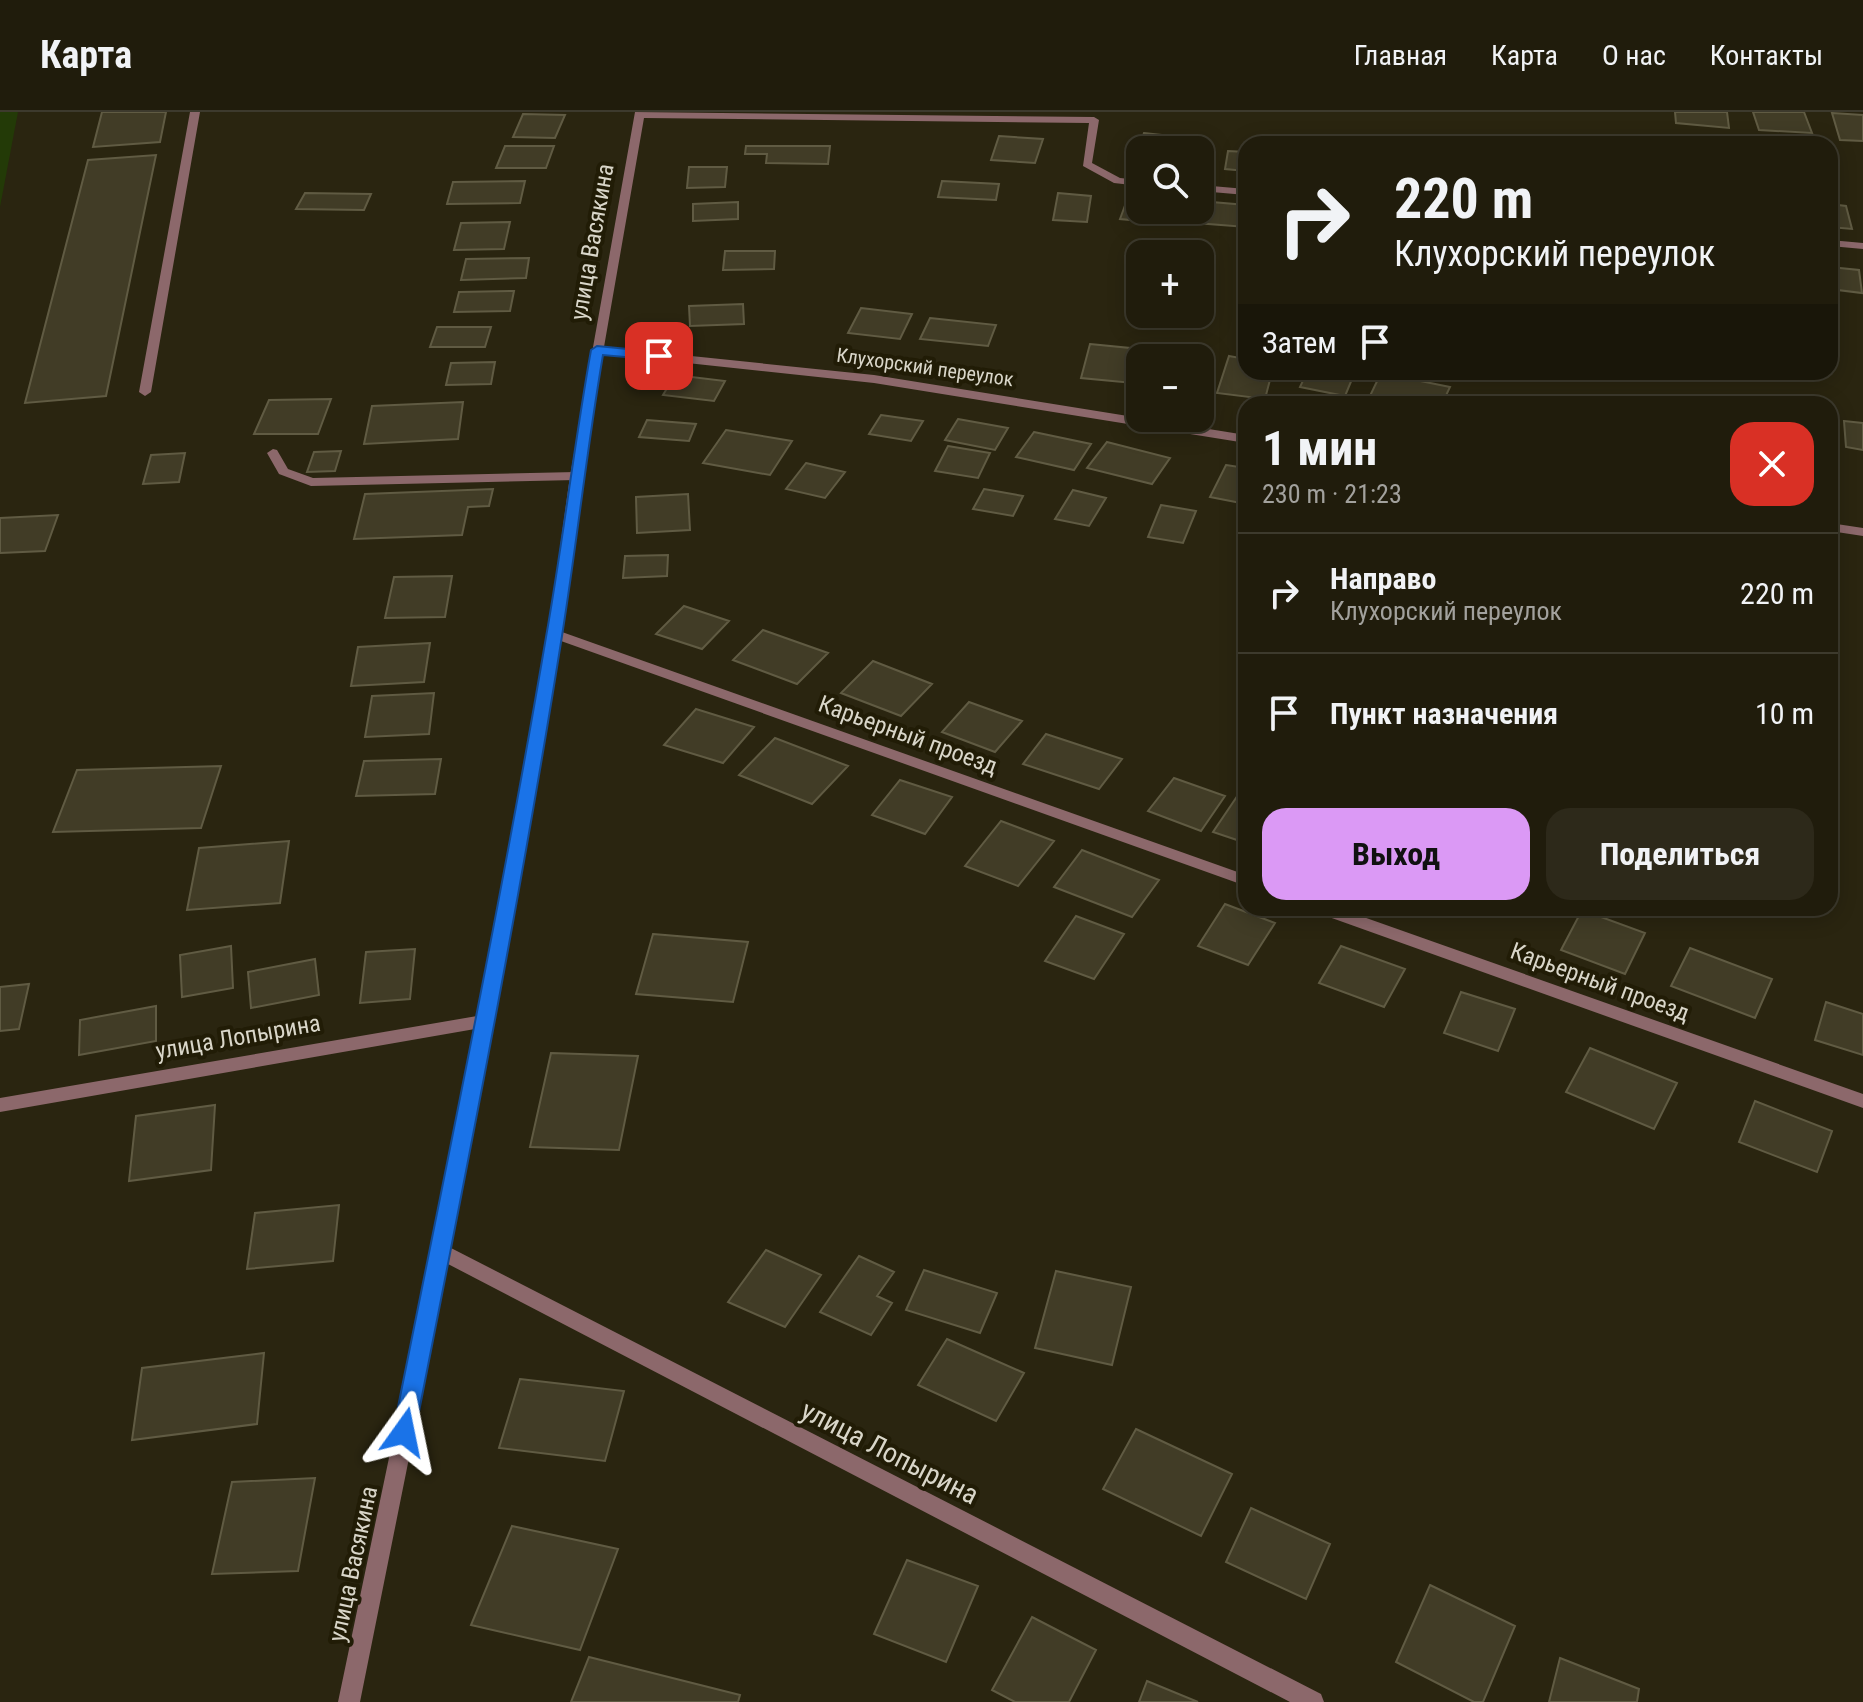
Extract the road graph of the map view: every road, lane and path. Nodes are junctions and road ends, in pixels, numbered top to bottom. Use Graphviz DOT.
graph roads {
  1 [pos="195,112"];
  2 [pos="640,114"];
  3 [pos="1095,116"];
  4 [pos="1126,182"];
  5 [pos="1214,189"];
  6 [pos="1238,191"];
  7 [pos="1838,244"];
  8 [pos="1863,246"];
  9 [pos="597,350"];
  10 [pos="145,392"];
  11 [pos="1238,438"];
  12 [pos="273,453"];
  13 [pos="576,476"];
  14 [pos="1838,528"];
  15 [pos="1863,532"];
  16 [pos="555,634"];
  17 [pos="1238,878"];
  18 [pos="1343,916"];
  19 [pos="485,1021"];
  20 [pos="1863,1101"];
  21 [pos="0,1105"];
  22 [pos="441,1252"];
  23 [pos="349,1702"];
  24 [pos="1313,1702"];
  1 -- 10 [label="street"];
  2 -- 3 [label="street"];
  2 -- 9 [label="street, улица Васякина"];
  3 -- 4 [label="street"];
  5 -- 6 [label="street"];
  7 -- 8 [label="street"];
  9 -- 11 [label="street, Клухорский переулок"];
  9 -- 13 [label="street, улица Васякина"];
  12 -- 13 [label="street"];
  13 -- 16 [label="street, улица Васякина"];
  14 -- 15 [label="street"];
  16 -- 17 [label="street, Карьерный проезд"];
  16 -- 19 [label="street, улица Васякина"];
  18 -- 20 [label="street, Карьерный проезд"];
  19 -- 21 [label="street, улица Лопырина"];
  19 -- 22 [label="street, улица Васякина"];
  22 -- 23 [label="street, улица Васякина"];
  22 -- 24 [label="street, улица Лопырина"];
}
